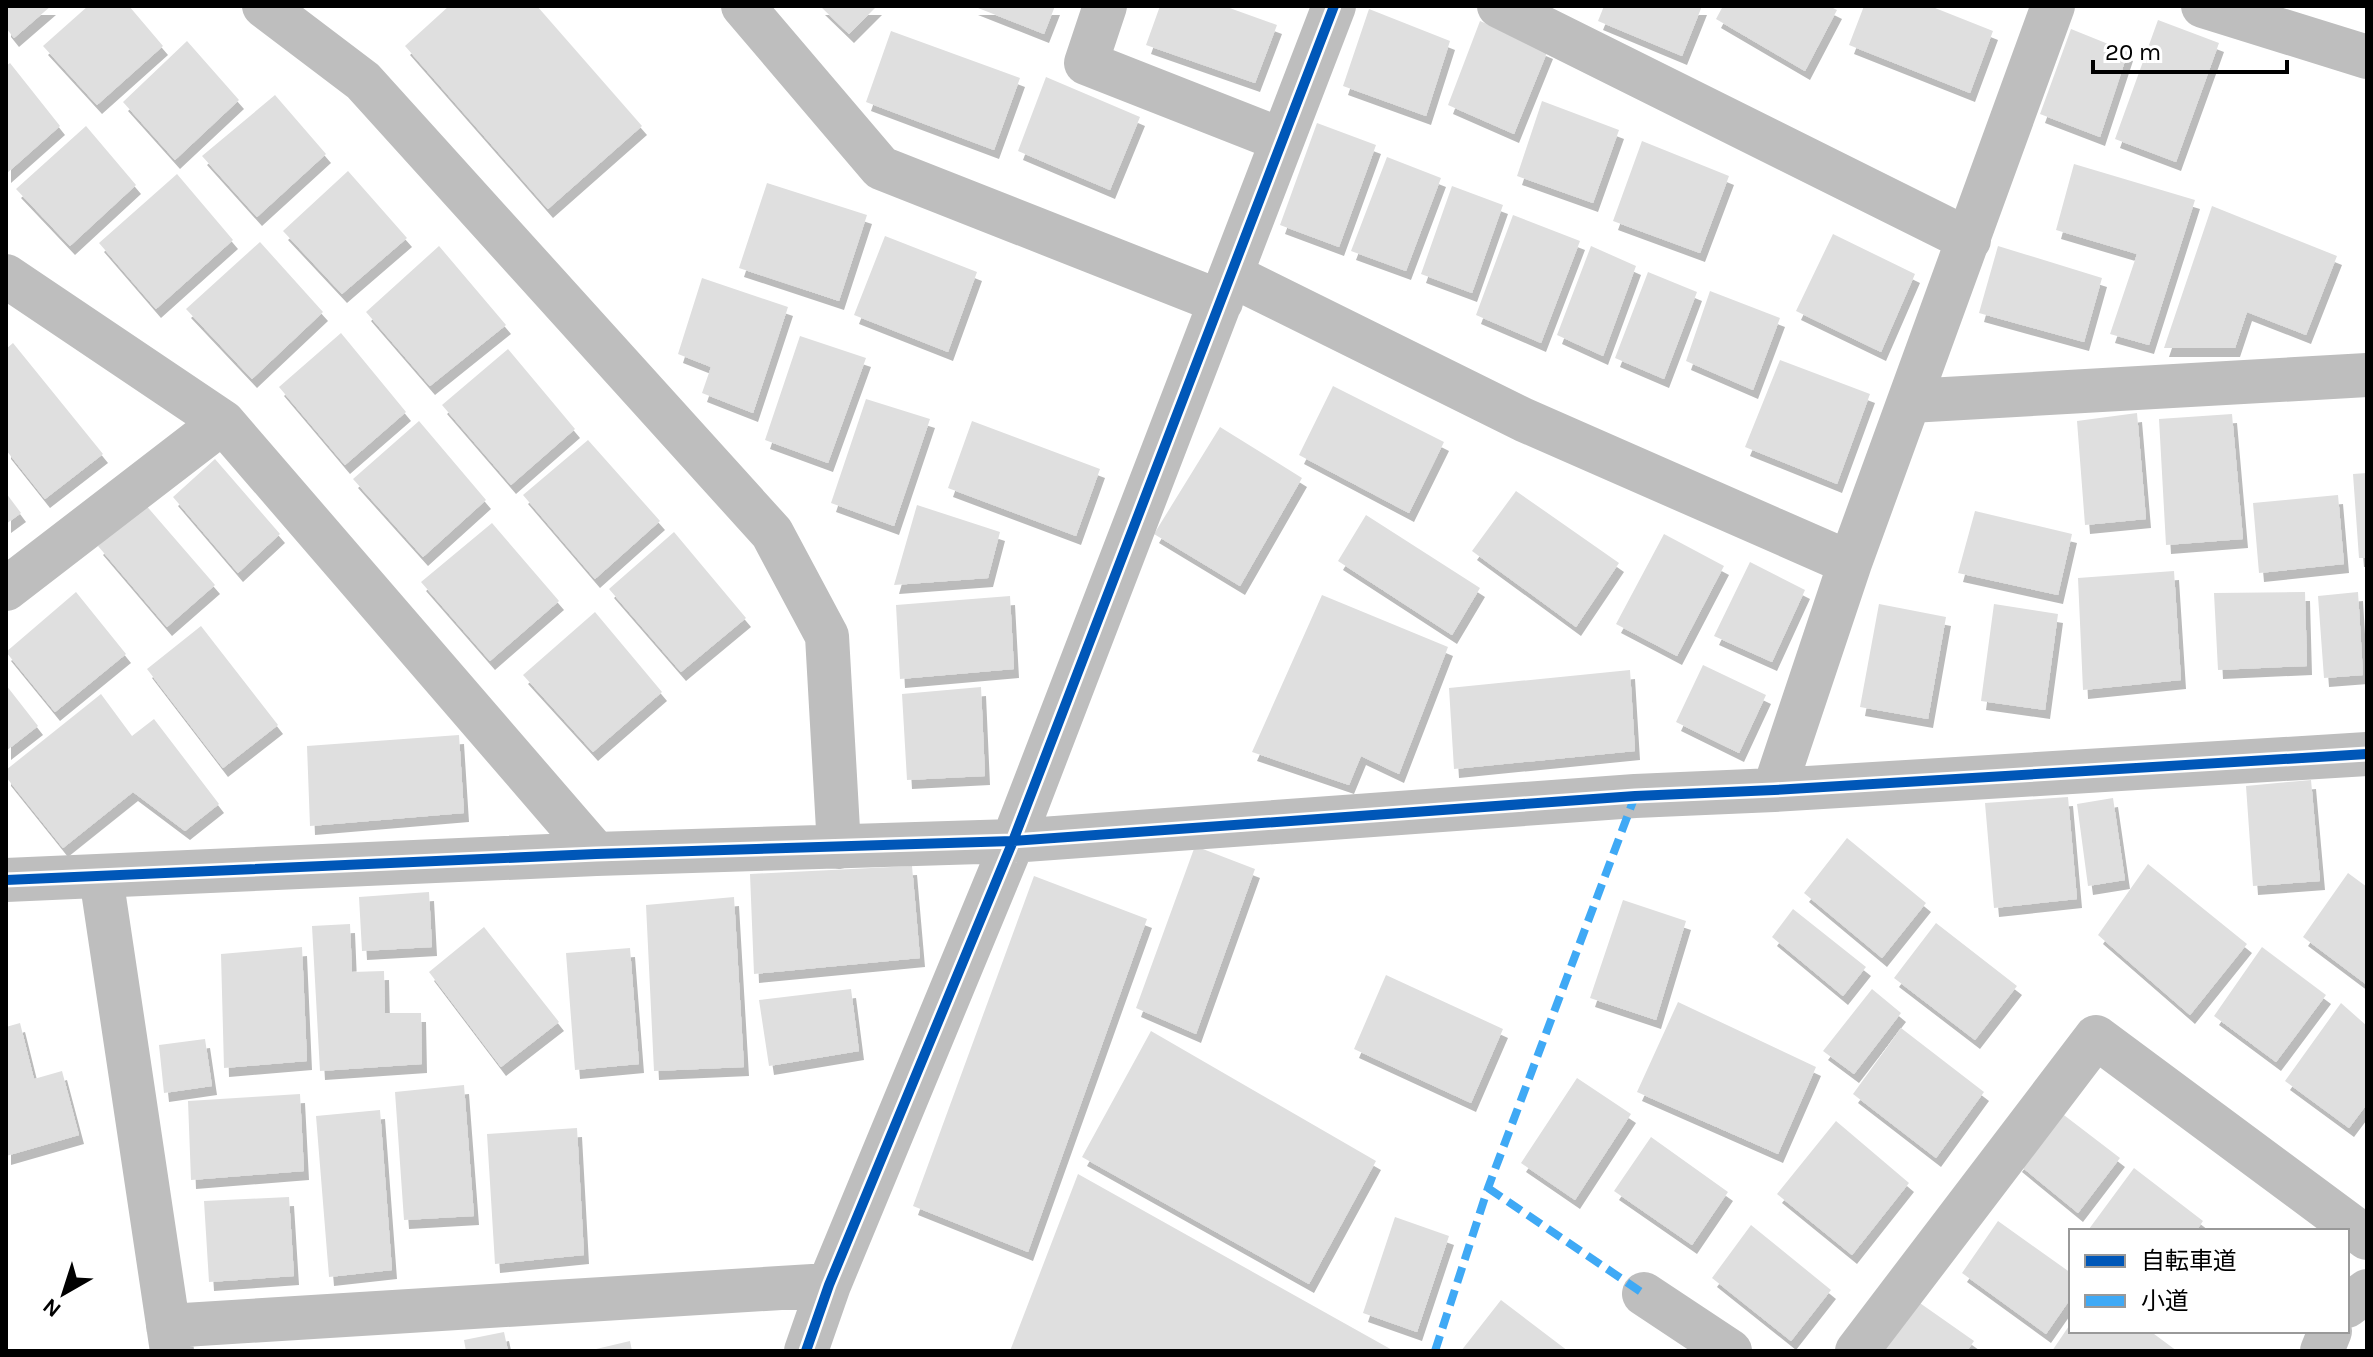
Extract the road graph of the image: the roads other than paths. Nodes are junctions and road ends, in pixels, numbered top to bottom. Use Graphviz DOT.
graph roads {
  1 [pos="264,6"];
  2 [pos="743,6"];
  3 [pos="1105,6"];
  4 [pos="1334,6"];
  5 [pos="1499,6"];
  6 [pos="2053,6"];
  7 [pos="2203,6"];
  8 [pos="2367,57"];
  9 [pos="1282,140"];
  10 [pos="1969,240"];
  11 [pos="6,276"];
  12 [pos="1226,288"];
  13 [pos="2367,375"];
  14 [pos="1910,401"];
  15 [pos="223,422"];
  16 [pos="1850,563"];
  17 [pos="6,589"];
  18 [pos="2367,754"];
  19 [pos="1774,790"];
  20 [pos="1013,841"];
  21 [pos="839,847"];
  22 [pos="596,854"];
  23 [pos="101,877"];
  24 [pos="6,880"];
  25 [pos="2367,1238"];
  26 [pos="829,1285"];
  27 [pos="2367,1291"];
  28 [pos="1644,1294"];
  29 [pos="2349,1304"];
  30 [pos="170,1339"];
  31 [pos="806,1351"];
  32 [pos="1730,1351"];
  33 [pos="1857,1351"];
  1 -- 21 [label="street"];
  2 -- 12 [label="street"];
  3 -- 9 [label="street"];
  4 -- 9 [label="street"];
  5 -- 10 [label="street"];
  6 -- 10 [label="street"];
  7 -- 8 [label="street"];
  9 -- 12 [label="street"];
  10 -- 14 [label="street"];
  11 -- 15 [label="street"];
  12 -- 16 [label="street"];
  12 -- 20 [label="street"];
  13 -- 14 [label="street"];
  14 -- 16 [label="street"];
  15 -- 17 [label="street"];
  15 -- 22 [label="street"];
  16 -- 19 [label="street"];
  18 -- 19 [label="street"];
  19 -- 20 [label="street"];
  20 -- 21 [label="street"];
  20 -- 26 [label="street"];
  21 -- 22 [label="street"];
  22 -- 23 [label="street"];
  23 -- 24 [label="street"];
  23 -- 30 [label="street"];
  25 -- 33 [label="street"];
  26 -- 30 [label="street"];
  26 -- 31 [label="street"];
  27 -- 29 [label="street"];
  28 -- 32 [label="street"];
}
